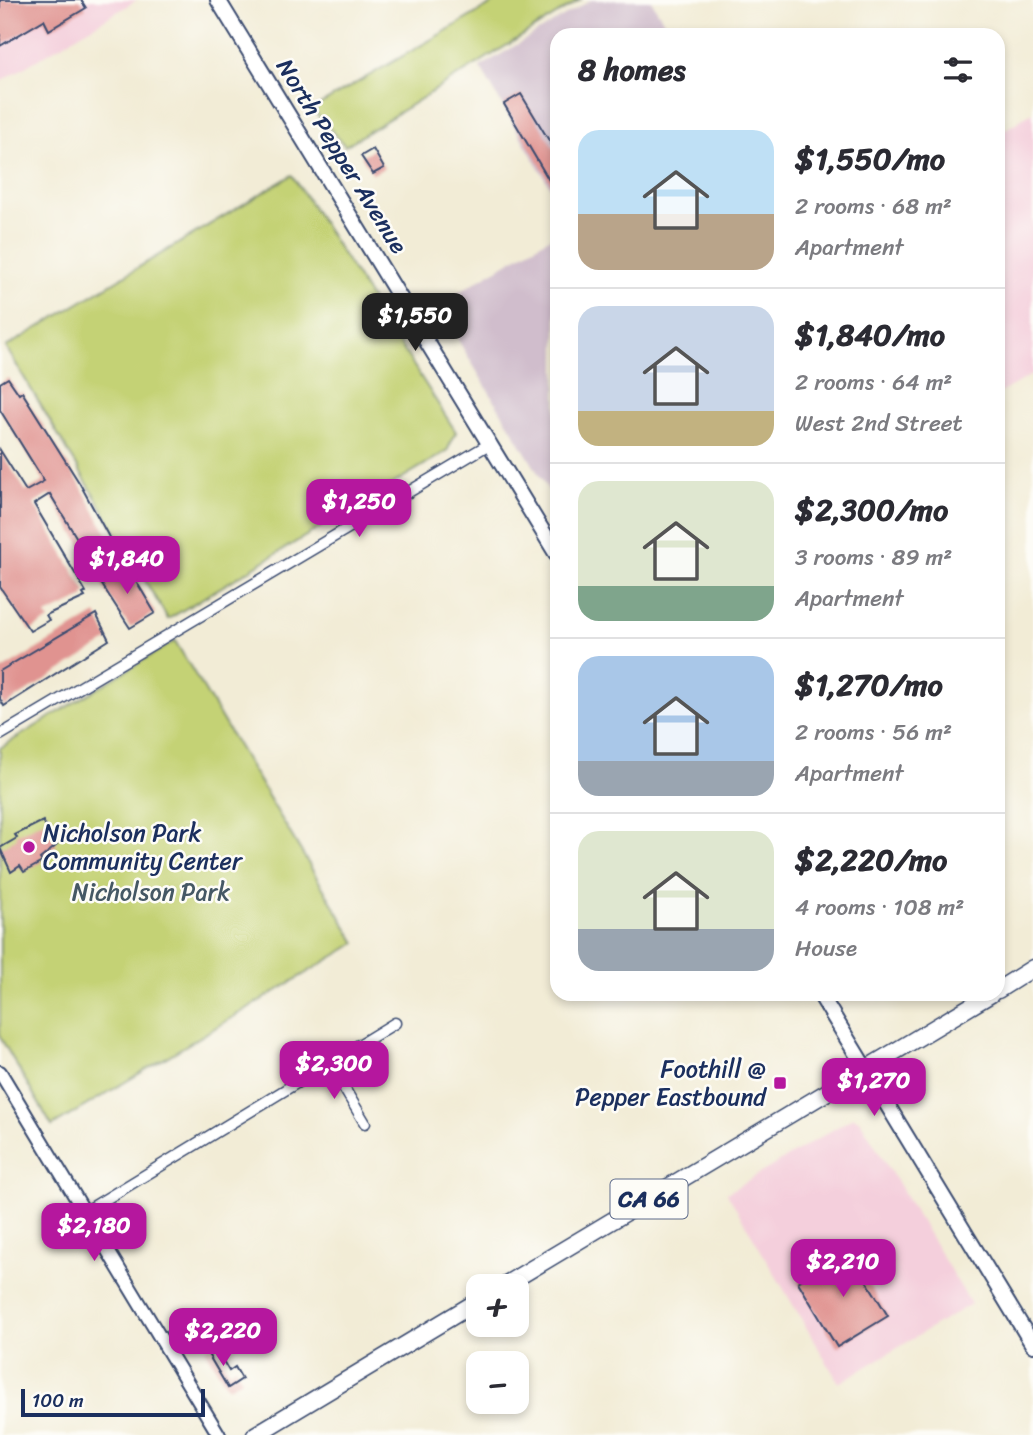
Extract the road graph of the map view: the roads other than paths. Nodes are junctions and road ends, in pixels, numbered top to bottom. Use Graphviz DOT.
graph roads {
  1 [pos="218,0"];
  2 [pos="491,443"];
  3 [pos="550,542"];
  4 [pos="0,735"];
  5 [pos="1033,968"];
  6 [pos="1005,986"];
  7 [pos="824,1001"];
  8 [pos="978,1001"];
  9 [pos="395,1023"];
  10 [pos="329,1063"];
  11 [pos="865,1069"];
  12 [pos="0,1072"];
  13 [pos="365,1123"];
  14 [pos="83,1213"];
  15 [pos="523,1274"];
  16 [pos="466,1308"];
  17 [pos="1033,1345"];
  18 [pos="219,1435"];
  19 [pos="255,1435"];
  1 -- 2 [label="main road, North Pepper Avenue"];
  2 -- 3 [label="main road, North Pepper Avenue"];
  2 -- 4 [label="street"];
  5 -- 6 [label="main road"];
  7 -- 11 [label="main road"];
  8 -- 11 [label="main road"];
  9 -- 10 [label="street"];
  10 -- 13 [label="street"];
  10 -- 14 [label="street"];
  11 -- 15 [label="main road, CA 66"];
  11 -- 17 [label="main road"];
  12 -- 14 [label="street"];
  14 -- 18 [label="street"];
  16 -- 19 [label="main road"];
}
